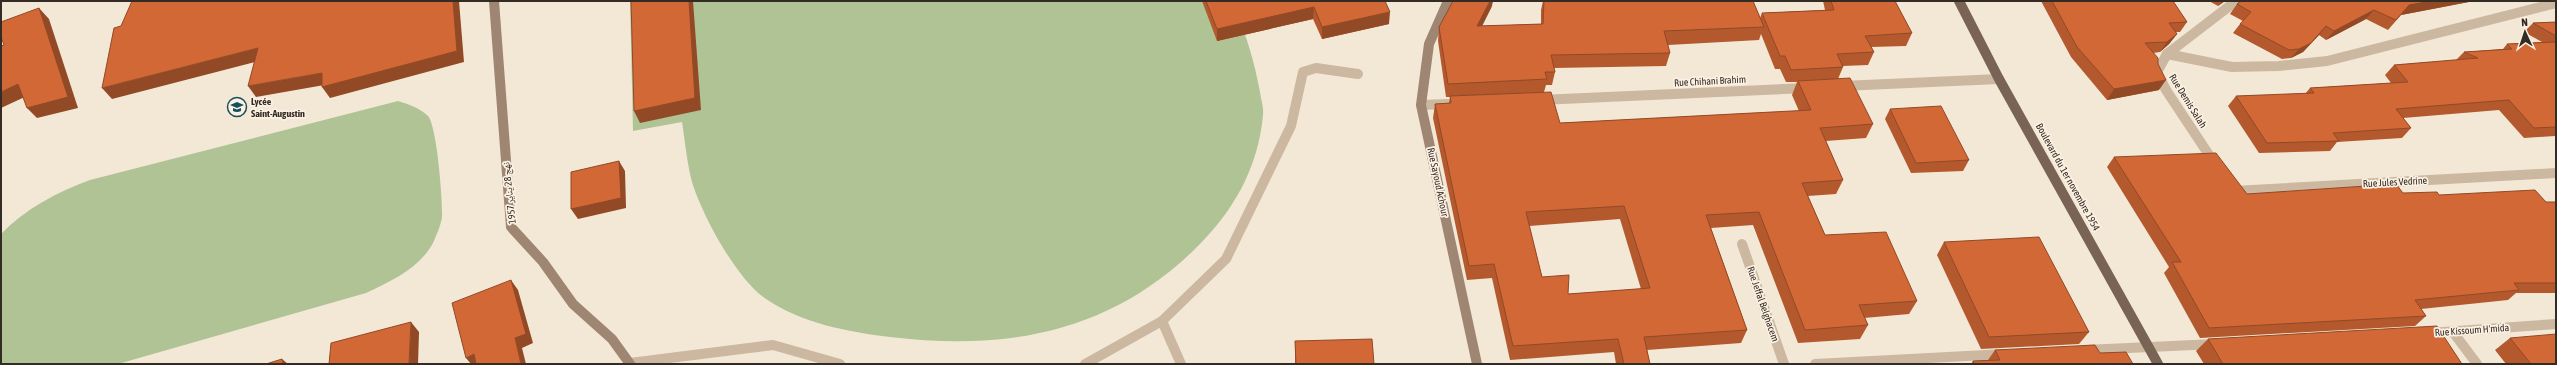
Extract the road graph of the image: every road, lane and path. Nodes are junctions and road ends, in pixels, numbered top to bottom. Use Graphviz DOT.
graph roads {
  1 [pos="494,1"];
  2 [pos="1448,1"];
  3 [pos="1959,1"];
  4 [pos="2236,1"];
  5 [pos="2556,3"];
  6 [pos="2167,54"];
  7 [pos="1358,74"];
  8 [pos="2000,79"];
  9 [pos="1833,86"];
  10 [pos="1817,87"];
  11 [pos="1532,100"];
  12 [pos="1461,104"];
  13 [pos="1421,105"];
  14 [pos="2556,173"];
  15 [pos="2234,191"];
  16 [pos="1742,244"];
  17 [pos="1162,321"];
  18 [pos="2556,324"];
  19 [pos="2452,332"];
  20 [pos="2421,333"];
  21 [pos="2225,344"];
  22 [pos="2148,347"];
  23 [pos="2077,351"];
  24 [pos="2014,354"];
  25 [pos="630,364"];
  26 [pos="840,364"];
  27 [pos="1084,364"];
  28 [pos="1181,364"];
  29 [pos="1477,364"];
  30 [pos="1784,364"];
  31 [pos="1815,364"];
  32 [pos="2158,364"];
  33 [pos="2477,364"];
  1 -- 25 [label="street, نهج 28 يناير 1957"];
  2 -- 13 [label="street, Rue Sayoud Achour"];
  3 -- 8 [label="main road, Boulevard du 1er novembre 1954"];
  4 -- 6 [label="street, Rue Demis Salah"];
  5 -- 6 [label="street"];
  6 -- 15 [label="street, Rue Demis Salah"];
  7 -- 17 [label="street"];
  8 -- 9 [label="street"];
  8 -- 22 [label="main road, Boulevard du 1er novembre 1954"];
  10 -- 11 [label="street, Rue Chihani Brahim"];
  12 -- 13 [label="street"];
  13 -- 29 [label="street, Rue Sayoud Achour"];
  14 -- 15 [label="street, Rue Jules Vedrine"];
  16 -- 30 [label="street, Rue Jeffal Belghacem"];
  17 -- 27 [label="street"];
  17 -- 28 [label="street"];
  18 -- 19 [label="street, Rue Kissoum H'mida"];
  19 -- 20 [label="street, Rue Kissoum H'mida"];
  19 -- 33 [label="street"];
  21 -- 22 [label="street"];
  22 -- 23 [label="street"];
  22 -- 32 [label="main road, Boulevard du 1er novembre 1954"];
  24 -- 31 [label="street"];
  25 -- 26 [label="street"];
}
